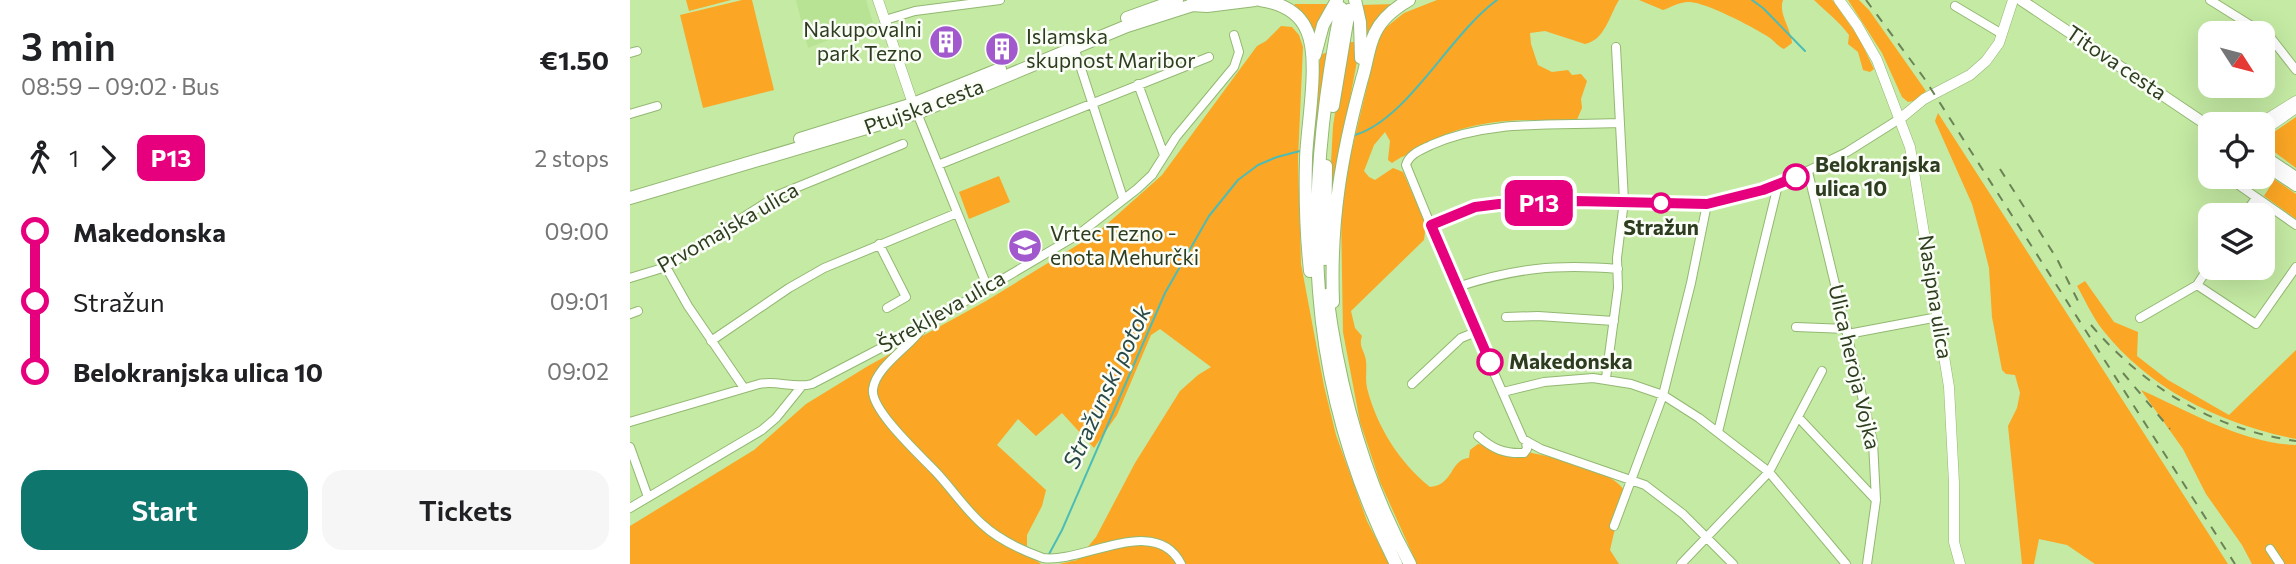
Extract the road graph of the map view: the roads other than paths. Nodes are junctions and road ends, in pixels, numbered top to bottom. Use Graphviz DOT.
graph roads {
  1 [pos="878,0"];
  2 [pos="1177,0"];
  3 [pos="1213,0"];
  4 [pos="1258,0"];
  5 [pos="1409,0"];
  6 [pos="1839,0"];
  7 [pos="2013,0"];
  8 [pos="2021,0"];
  9 [pos="2034,0"];
  10 [pos="996,1"];
  11 [pos="2217,2"];
  12 [pos="1191,5"];
  13 [pos="1345,5"];
  14 [pos="1955,6"];
  15 [pos="885,20"];
  16 [pos="2002,34"];
  17 [pos="1234,35"];
  18 [pos="1616,47"];
  19 [pos="1076,54"];
  20 [pos="1209,57"];
  21 [pos="1312,69"];
  22 [pos="2296,70"];
  23 [pos="1138,84"];
  24 [pos="1358,93"];
  25 [pos="2296,101"];
  26 [pos="1093,102"];
  27 [pos="657,106"];
  28 [pos="2296,108"];
  29 [pos="915,109"];
  30 [pos="2201,112"];
  31 [pos="630,114"];
  32 [pos="2275,114"];
  33 [pos="1901,118"];
  34 [pos="2198,119"];
  35 [pos="1619,123"];
  36 [pos="2275,123"];
  37 [pos="903,144"];
  38 [pos="1164,155"];
  39 [pos="2275,163"];
  40 [pos="938,165"];
  41 [pos="1808,172"];
  42 [pos="2275,172"];
  43 [pos="2296,177"];
  44 [pos="1778,185"];
  45 [pos="2296,186"];
  46 [pos="2244,189"];
  47 [pos="630,191"];
  48 [pos="630,198"];
  49 [pos="1124,198"];
  50 [pos="2256,198"];
  51 [pos="1624,201"];
  52 [pos="2252,203"];
  53 [pos="1707,204"];
  54 [pos="957,213"];
  55 [pos="1431,225"];
  56 [pos="2296,225"];
  57 [pos="879,244"];
  58 [pos="666,267"];
  59 [pos="2296,267"];
  60 [pos="1618,270"];
  61 [pos="630,278"];
  62 [pos="2200,280"];
  63 [pos="2197,285"];
  64 [pos="987,286"];
  65 [pos="1457,286"];
  66 [pos="887,308"];
  67 [pos="1506,317"];
  68 [pos="1938,317"];
  69 [pos="2140,318"];
  70 [pos="1614,321"];
  71 [pos="925,325"];
  72 [pos="1796,327"];
  73 [pos="1327,331"];
  74 [pos="1847,331"];
  75 [pos="1476,332"];
  76 [pos="711,341"];
  77 [pos="1822,371"];
  78 [pos="1606,378"];
  79 [pos="1412,384"];
  80 [pos="801,387"];
  81 [pos="744,388"];
  82 [pos="1503,392"];
  83 [pos="1662,394"];
  84 [pos="1798,417"];
  85 [pos="630,422"];
  86 [pos="1718,432"];
  87 [pos="1478,436"];
  88 [pos="1526,442"];
  89 [pos="630,447"];
  90 [pos="1769,472"];
  91 [pos="1632,479"];
  92 [pos="648,497"];
  93 [pos="1876,500"];
  94 [pos="630,508"];
  95 [pos="1614,526"];
  96 [pos="1707,538"];
  97 [pos="2270,549"];
  98 [pos="1181,564"];
  99 [pos="1396,564"];
  100 [pos="1410,564"];
  101 [pos="1682,564"];
  102 [pos="1734,564"];
  103 [pos="1846,564"];
  104 [pos="1867,564"];
  105 [pos="1960,564"];
  106 [pos="2280,564"];
  1 -- 15 [label="street"];
  2 -- 29 [label="main road, Ptujska cesta"];
  3 -- 12 [label="main road, Ptujska cesta"];
  4 -- 12 [label="main road"];
  4 -- 21 [label="main road"];
  5 -- 24 [label="main road"];
  6 -- 33 [label="street, Nasipna ulica"];
  7 -- 16 [label="street"];
  8 -- 34 [label="main road, Titova cesta"];
  9 -- 30 [label="main road, Titova cesta"];
  10 -- 15 [label="street"];
  11 -- 22 [label="street"];
  12 -- 29 [label="main road, Ptujska cesta"];
  13 -- 21 [label="main road"];
  13 -- 24 [label="main road"];
  13 -- 73 [label="main road"];
  14 -- 16 [label="street"];
  15 -- 29 [label="street"];
  16 -- 33 [label="street"];
  17 -- 38 [label="street, Štrekljeva ulica"];
  18 -- 35 [label="street"];
  19 -- 26 [label="street"];
  20 -- 23 [label="street"];
  21 -- 73 [label="main road"];
  23 -- 26 [label="street"];
  23 -- 38 [label="street"];
  24 -- 73 [label="main road"];
  25 -- 32 [label="street"];
  26 -- 40 [label="street"];
  26 -- 49 [label="street"];
  27 -- 31 [label="street"];
  28 -- 36 [label="street"];
  29 -- 40 [label="street"];
  29 -- 47 [label="main road, Ptujska cesta"];
  29 -- 48 [label="main road, Ptujska cesta"];
  33 -- 41 [label="street"];
  33 -- 68 [label="street, Nasipna ulica"];
  35 -- 51 [label="street"];
  35 -- 55 [label="street"];
  37 -- 58 [label="street, Prvomajska ulica"];
  38 -- 49 [label="street, Štrekljeva ulica"];
  39 -- 43 [label="main road"];
  40 -- 54 [label="street"];
  41 -- 44 [label="street"];
  41 -- 74 [label="street, Ulica heroja Vojka"];
  42 -- 45 [label="main road"];
  44 -- 53 [label="street"];
  44 -- 86 [label="street"];
  46 -- 50 [label="street"];
  49 -- 64 [label="street, Štrekljeva ulica"];
  50 -- 52 [label="street"];
  50 -- 56 [label="street"];
  51 -- 53 [label="street"];
  51 -- 55 [label="street"];
  51 -- 60 [label="street"];
  53 -- 83 [label="street"];
  54 -- 57 [label="street"];
  54 -- 64 [label="street"];
  55 -- 65 [label="street"];
  57 -- 66 [label="street"];
  57 -- 76 [label="street"];
  58 -- 61 [label="street, Prvomajska ulica"];
  58 -- 76 [label="street"];
  59 -- 63 [label="street"];
  60 -- 65 [label="street"];
  60 -- 70 [label="street"];
  62 -- 63 [label="street"];
  63 -- 69 [label="street"];
  64 -- 71 [label="street, Štrekljeva ulica"];
  65 -- 75 [label="street"];
  67 -- 70 [label="street"];
  68 -- 74 [label="street"];
  68 -- 105 [label="street, Nasipna ulica"];
  70 -- 78 [label="street"];
  71 -- 80 [label="street, Štrekljeva ulica"];
  71 -- 98 [label="street"];
  72 -- 74 [label="street"];
  73 -- 99 [label="main road"];
  73 -- 100 [label="main road"];
  74 -- 93 [label="street, Ulica heroja Vojka"];
  75 -- 79 [label="street"];
  75 -- 82 [label="street"];
  76 -- 81 [label="street"];
  77 -- 84 [label="street"];
  78 -- 82 [label="street"];
  78 -- 83 [label="street"];
  80 -- 81 [label="street"];
  80 -- 92 [label="street"];
  81 -- 85 [label="street"];
  82 -- 88 [label="street"];
  83 -- 86 [label="street"];
  83 -- 91 [label="street"];
  84 -- 90 [label="street"];
  84 -- 93 [label="street"];
  86 -- 90 [label="street"];
  87 -- 88 [label="street"];
  88 -- 91 [label="street"];
  89 -- 92 [label="street"];
  90 -- 96 [label="street"];
  90 -- 103 [label="street"];
  91 -- 95 [label="street"];
  91 -- 96 [label="street"];
  92 -- 94 [label="street"];
  93 -- 104 [label="street, Ulica heroja Vojka"];
  96 -- 101 [label="street"];
  96 -- 102 [label="street"];
  97 -- 106 [label="street"];
}
